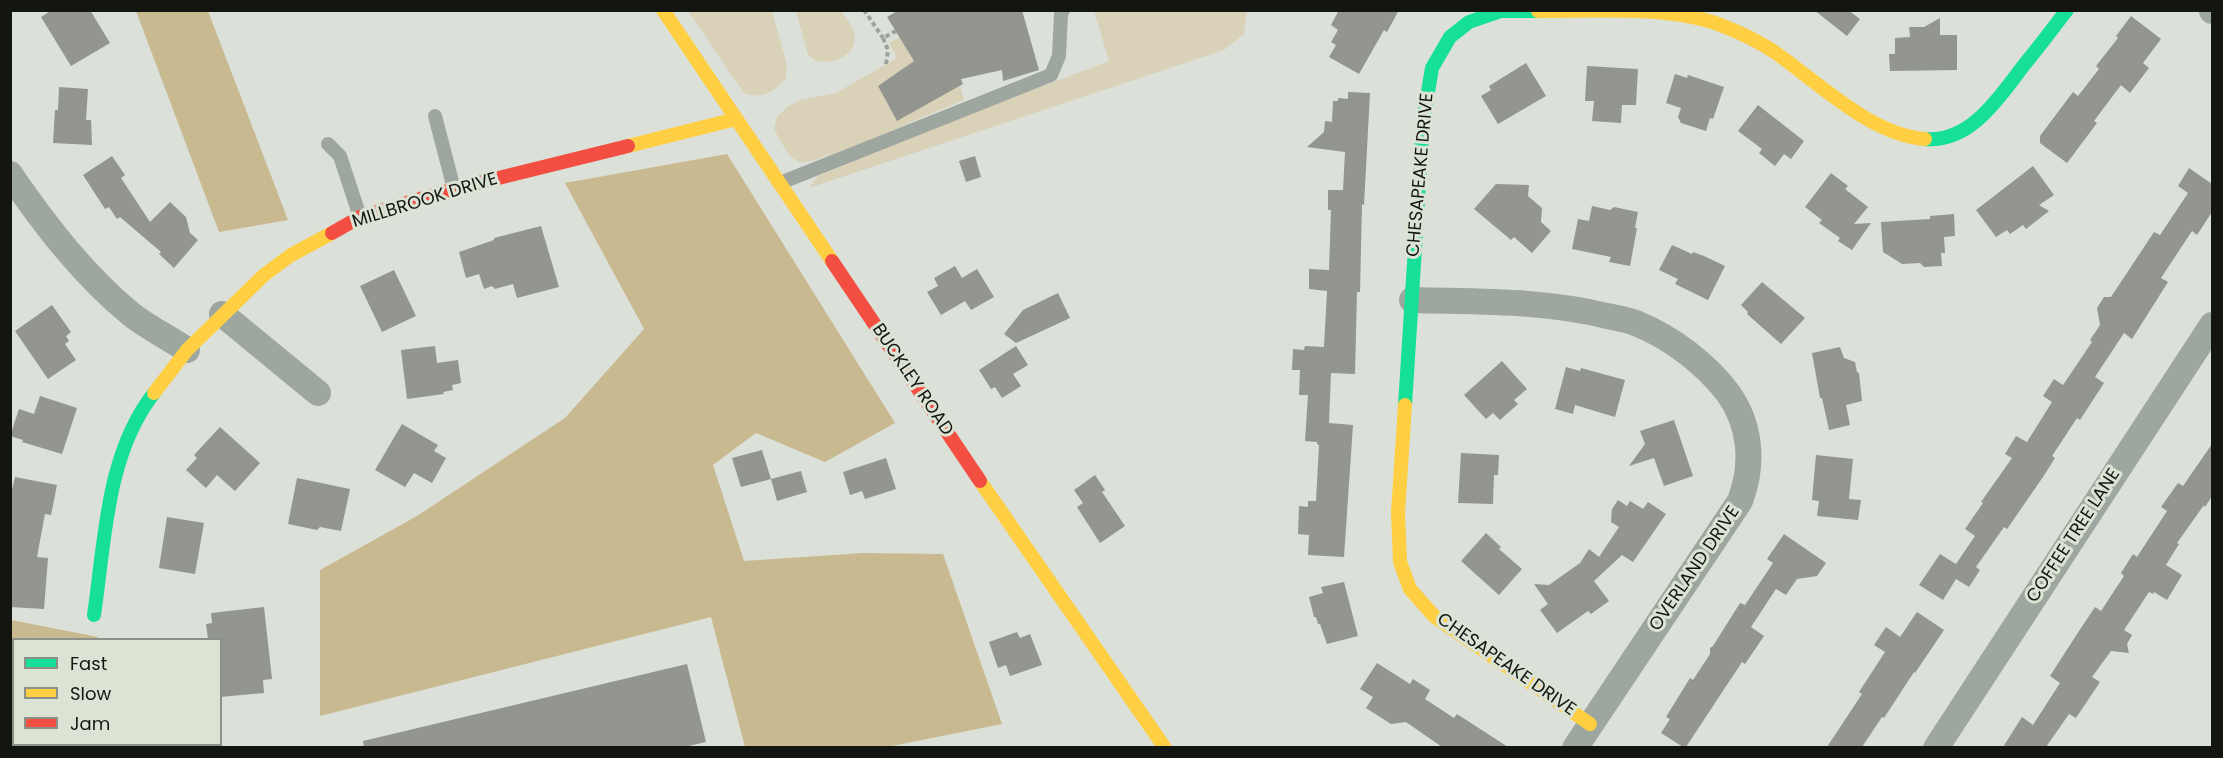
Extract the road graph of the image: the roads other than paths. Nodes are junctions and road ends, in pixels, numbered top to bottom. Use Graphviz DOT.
graph roads {
  1 [pos="663,10"];
  2 [pos="1063,10"];
  3 [pos="2067,10"];
  4 [pos="435,116"];
  5 [pos="736,119"];
  6 [pos="328,144"];
  7 [pos="10,174"];
  8 [pos="780,183"];
  9 [pos="454,189"];
  10 [pos="360,217"];
  11 [pos="1412,300"];
  12 [pos="222,314"];
  13 [pos="2212,325"];
  14 [pos="187,350"];
  15 [pos="318,393"];
  16 [pos="94,615"];
  17 [pos="1590,724"];
  18 [pos="1166,747"];
  19 [pos="1575,747"];
  20 [pos="1936,747"];
  1 -- 5 [label="street, BUCKLEY ROAD"];
  2 -- 8 [label="lane"];
  3 -- 11 [label="street, CHESAPEAKE DRIVE"];
  4 -- 9 [label="lane"];
  5 -- 8 [label="street, BUCKLEY ROAD"];
  5 -- 9 [label="street, MILLBROOK DRIVE"];
  6 -- 10 [label="lane"];
  7 -- 14 [label="street"];
  8 -- 18 [label="street, BUCKLEY ROAD"];
  9 -- 10 [label="street, MILLBROOK DRIVE"];
  10 -- 12 [label="street, MILLBROOK DRIVE"];
  11 -- 17 [label="street, CHESAPEAKE DRIVE"];
  11 -- 17 [label="street, OVERLAND DRIVE"];
  12 -- 14 [label="street, MILLBROOK DRIVE"];
  12 -- 15 [label="street"];
  13 -- 20 [label="street, COFFEE TREE LANE"];
  14 -- 16 [label="street, MILLBROOK DRIVE"];
  17 -- 19 [label="street, OVERLAND DRIVE"];
}
